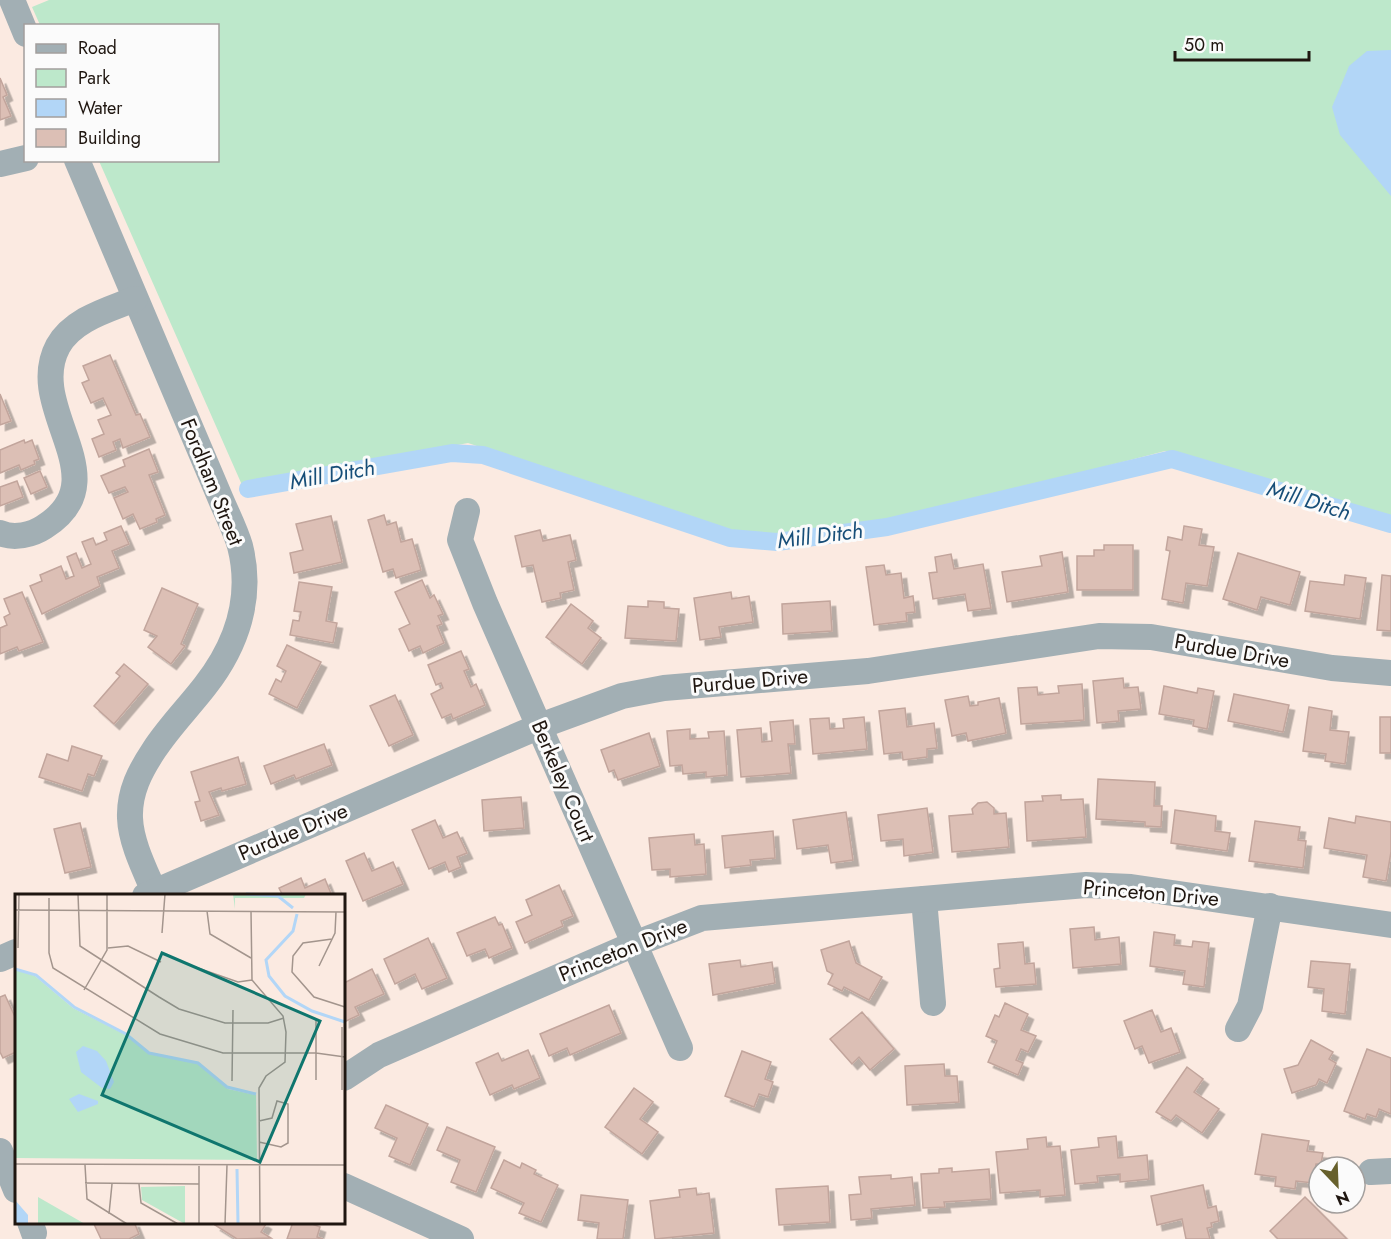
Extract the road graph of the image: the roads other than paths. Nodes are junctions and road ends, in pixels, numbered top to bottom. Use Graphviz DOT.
graph roads {
  1 [pos="12,0"];
  2 [pos="24,29"];
  3 [pos="24,158"];
  4 [pos="78,162"];
  5 [pos="0,164"];
  6 [pos="135,299"];
  7 [pos="466,511"];
  8 [pos="0,533"];
  9 [pos="1391,673"];
  10 [pos="540,726"];
  11 [pos="152,894"];
  12 [pos="924,899"];
  13 [pos="1270,906"];
  14 [pos="1391,925"];
  15 [pos="632,945"];
  16 [pos="15,952"];
  17 [pos="0,959"];
  18 [pos="933,1004"];
  19 [pos="1238,1029"];
  20 [pos="680,1048"];
  21 [pos="345,1077"];
  22 [pos="0,1151"];
  23 [pos="345,1186"];
  24 [pos="15,1188"];
  25 [pos="461,1239"];
  1 -- 2 [label="street"];
  3 -- 5 [label="street"];
  4 -- 6 [label="street, Fordham Street"];
  6 -- 8 [label="street"];
  6 -- 11 [label="street, Fordham Street"];
  7 -- 10 [label="street, Berkeley Court"];
  9 -- 10 [label="street, Purdue Drive"];
  10 -- 11 [label="street, Purdue Drive"];
  10 -- 15 [label="street, Berkeley Court"];
  12 -- 13 [label="street, Princeton Drive"];
  12 -- 15 [label="street, Princeton Drive"];
  12 -- 18 [label="street"];
  13 -- 14 [label="street, Princeton Drive"];
  13 -- 19 [label="street"];
  15 -- 20 [label="street, Berkeley Court"];
  15 -- 21 [label="street, Princeton Drive"];
  16 -- 17 [label="street"];
  22 -- 24 [label="street"];
  23 -- 25 [label="street"];
}
